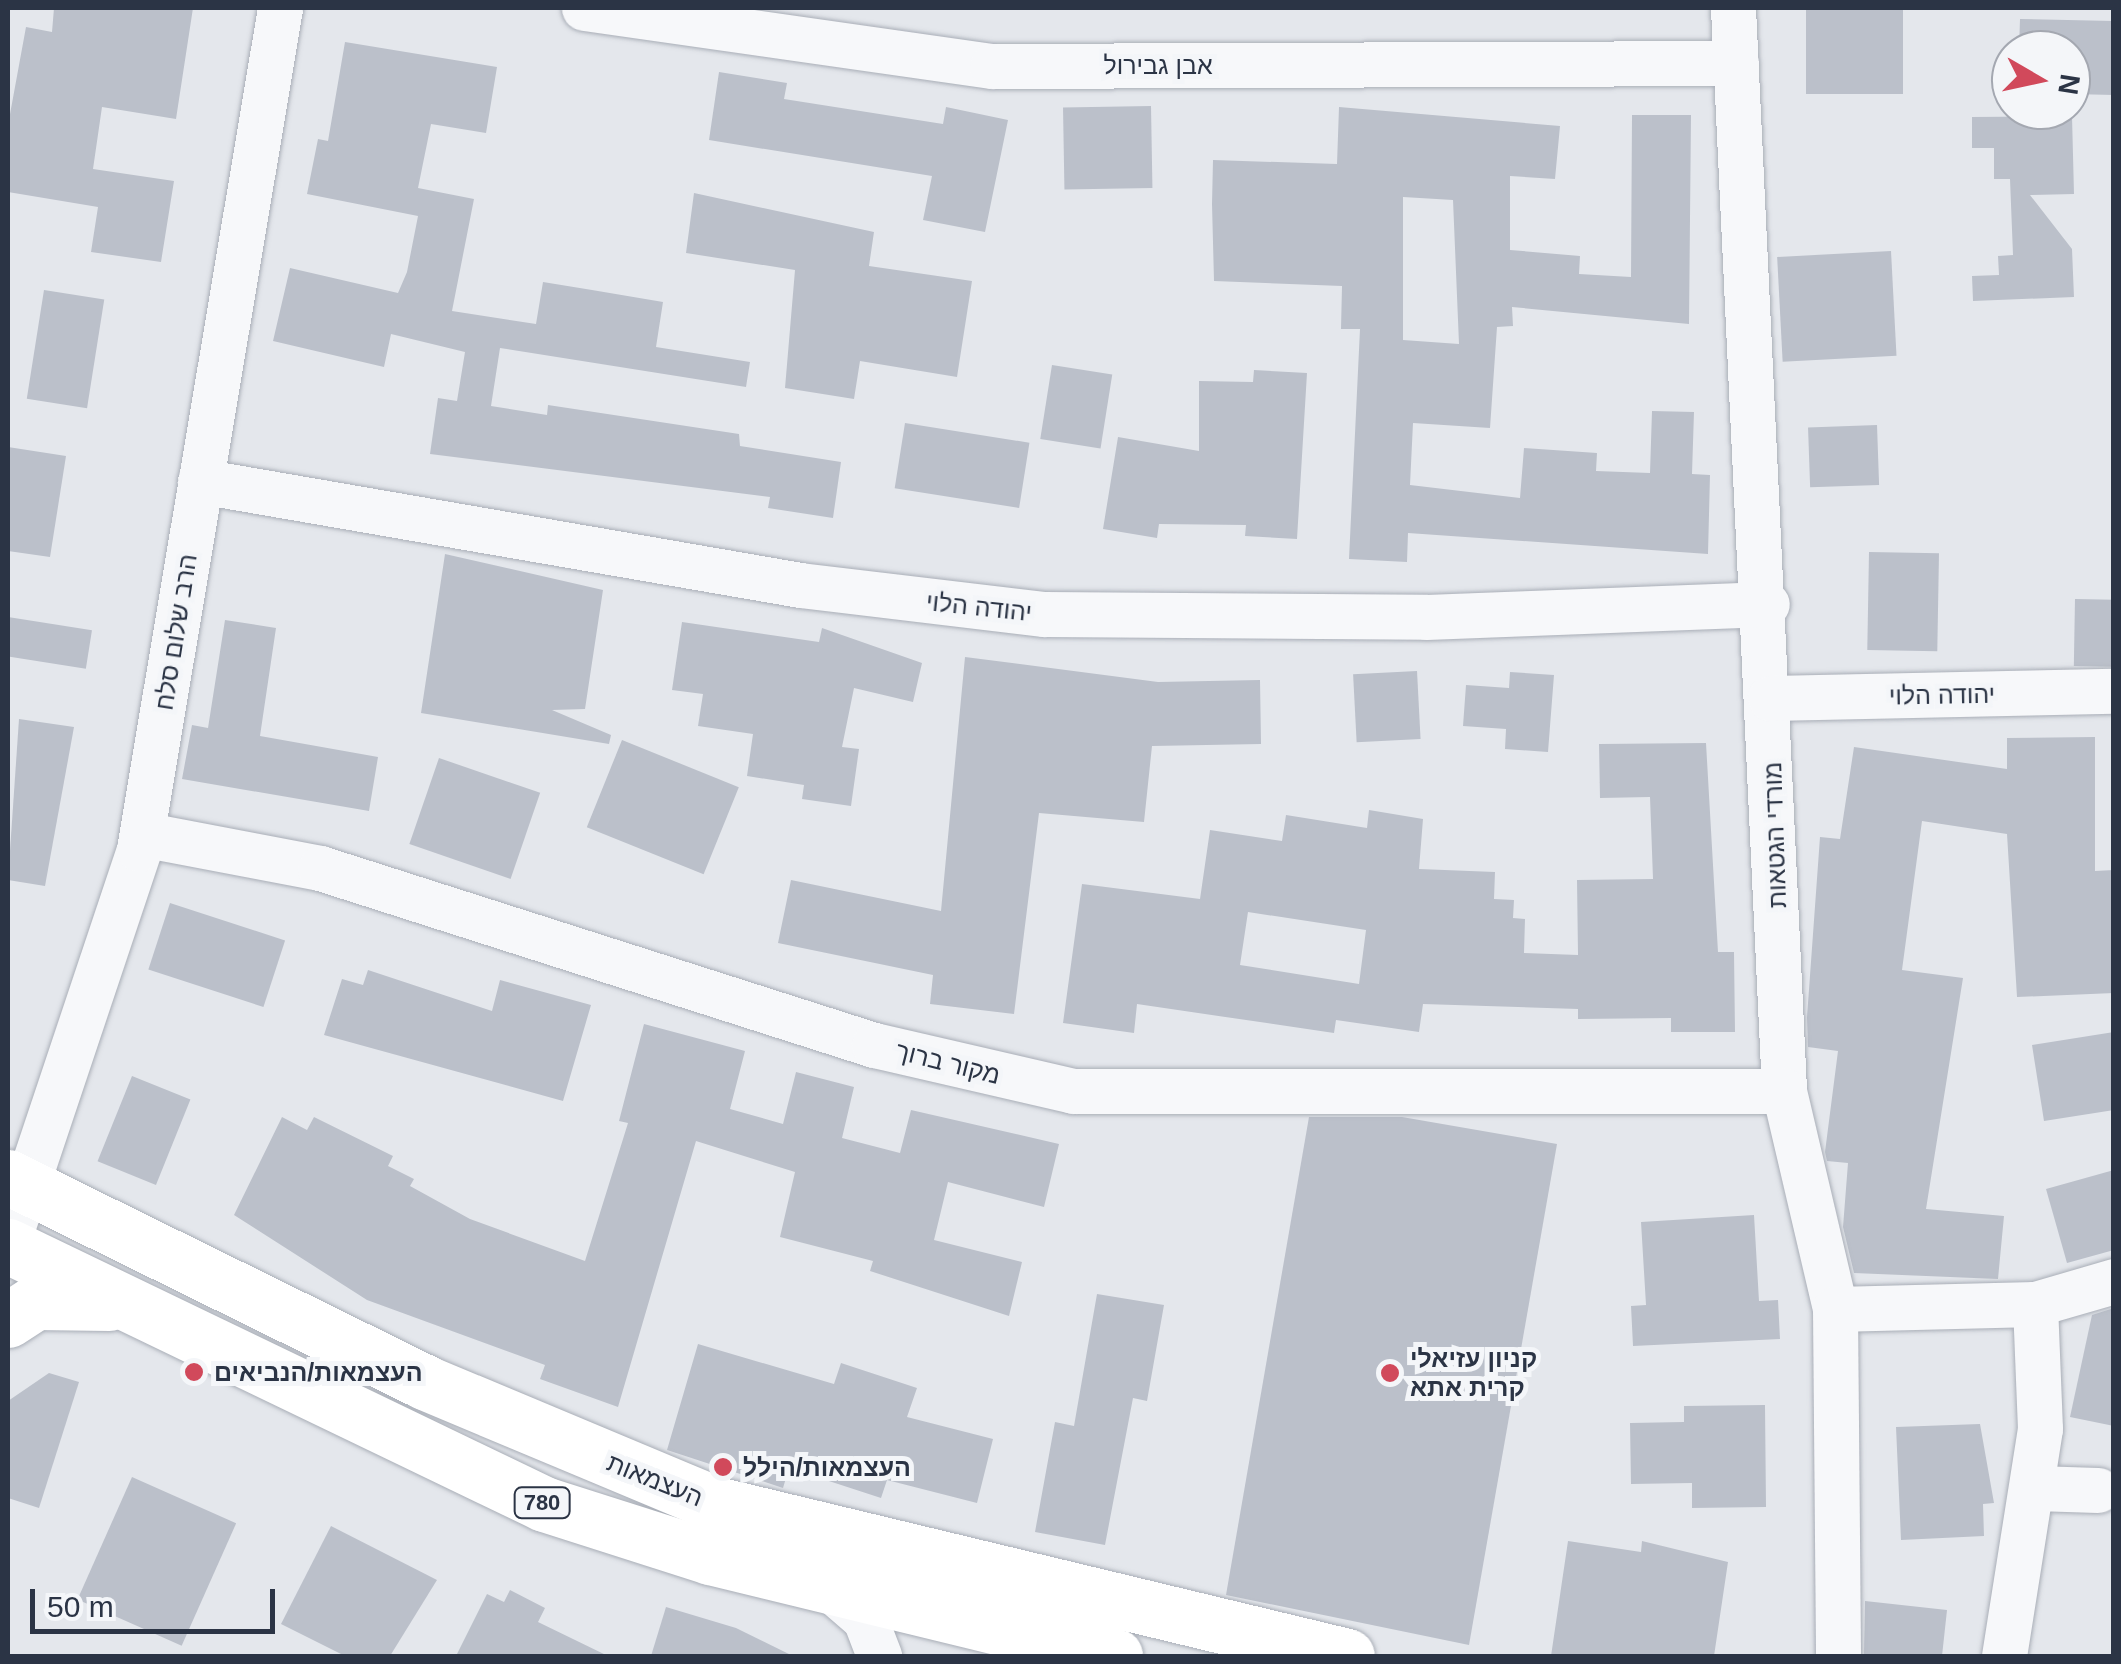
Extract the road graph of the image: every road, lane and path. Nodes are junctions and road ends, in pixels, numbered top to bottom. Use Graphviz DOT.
graph roads {
  1 [pos="280,8"];
  2 [pos="584,8"];
  3 [pos="1733,8"];
  4 [pos="1736,62"];
  5 [pos="200,482"];
  6 [pos="1766,604"];
  7 [pos="2114,692"];
  8 [pos="1770,698"];
  9 [pos="142,834"];
  10 [pos="1784,1092"];
  11 [pos="18,1182"];
  12 [pos="8,1243"];
  13 [pos="2114,1282"];
  14 [pos="2035,1304"];
  15 [pos="129,1306"];
  16 [pos="1835,1309"];
  17 [pos="8,1320"];
  18 [pos="2035,1488"];
  19 [pos="2098,1490"];
  20 [pos="828,1587"];
  21 [pos="948,1617"];
  22 [pos="878,1656"];
  23 [pos="896,1656"];
  24 [pos="1115,1656"];
  25 [pos="1346,1656"];
  26 [pos="1838,1656"];
  27 [pos="2004,1656"];
  1 -- 5 [label="street, הרב שלום סלח"];
  2 -- 4 [label="street, אבן גבירול"];
  3 -- 4 [label="street, מורדי הגטאות"];
  4 -- 6 [label="street, מורדי הגטאות"];
  5 -- 6 [label="street, יהודה הלוי"];
  5 -- 9 [label="street, הרב שלום סלח"];
  6 -- 8 [label="street, מורדי הגטאות"];
  7 -- 8 [label="street, יהודה הלוי"];
  8 -- 10 [label="street, מורדי הגטאות"];
  9 -- 10 [label="street, מקור ברוך"];
  9 -- 11 [label="street, הרב שלום סלח"];
  10 -- 16 [label="street, מורדי הגטאות"];
  11 -- 12 [label="street, הרב שלום סלח"];
  11 -- 25 [label="main road, העצמאות / 780"];
  12 -- 15 [label="main road, 780"];
  13 -- 14 [label="street"];
  14 -- 16 [label="street"];
  14 -- 18 [label="street"];
  15 -- 17 [label="main road"];
  15 -- 20 [label="main road, 780"];
  16 -- 26 [label="street, מורדי הגטאות"];
  18 -- 19 [label="street"];
  18 -- 27 [label="street"];
  20 -- 21 [label="main road, 780"];
  20 -- 22 [label="street"];
  21 -- 23 [label="street"];
  21 -- 24 [label="main road, 780"];
}
